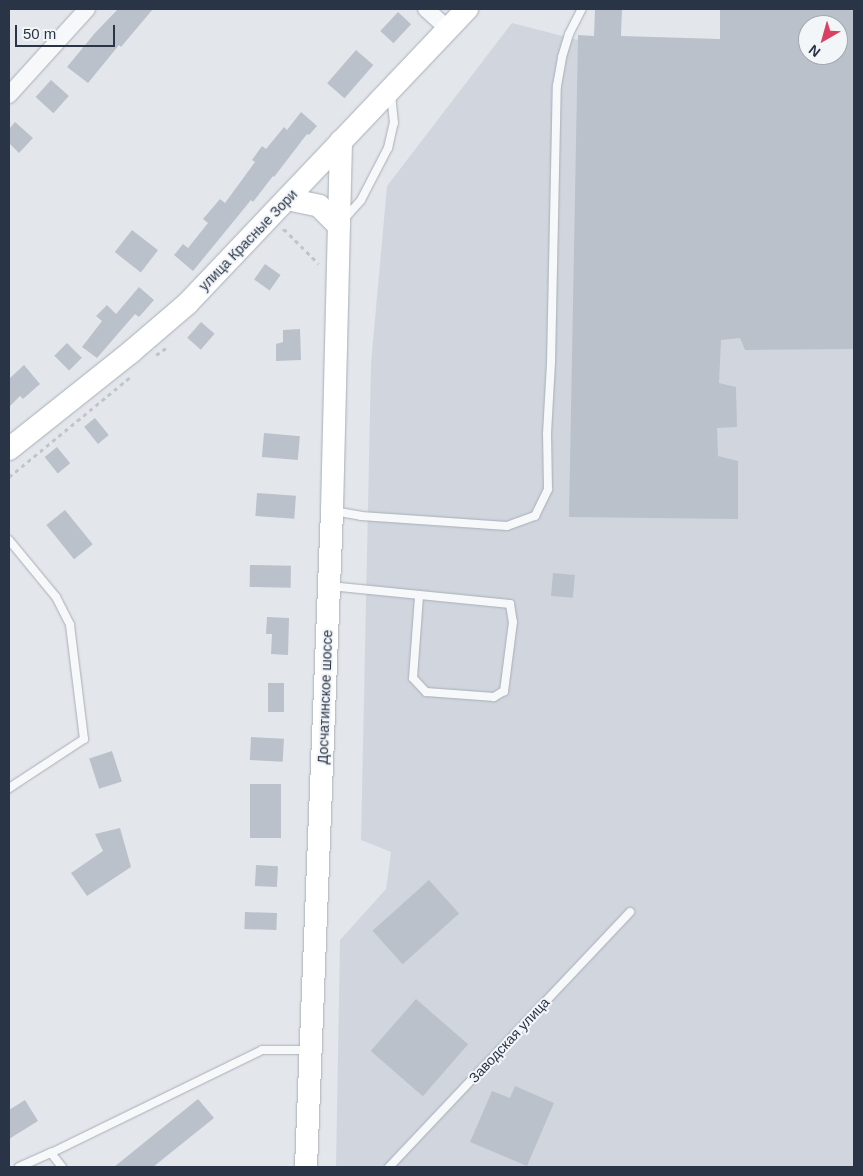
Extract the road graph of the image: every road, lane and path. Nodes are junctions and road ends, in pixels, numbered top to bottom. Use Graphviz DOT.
graph roads {
  1 [pos="87,9"];
  2 [pos="426,9"];
  3 [pos="467,9"];
  4 [pos="582,9"];
  5 [pos="448,29"];
  6 [pos="390,90"];
  7 [pos="9,95"];
  8 [pos="342,141"];
  9 [pos="287,199"];
  10 [pos="339,226"];
  11 [pos="284,229"];
  12 [pos="319,262"];
  13 [pos="9,449"];
  14 [pos="332,510"];
  15 [pos="9,540"];
  16 [pos="329,586"];
  17 [pos="419,596"];
  18 [pos="9,788"];
  19 [pos="630,912"];
  20 [pos="312,1050"];
  21 [pos="51,1153"];
  22 [pos="19,1167"];
  23 [pos="62,1167"];
  24 [pos="306,1167"];
  25 [pos="389,1167"];
  1 -- 7 [label="street"];
  2 -- 5 [label="street"];
  3 -- 5 [label="street, улица Красные Зори"];
  4 -- 14 [label="lane"];
  5 -- 6 [label="street, улица Красные Зори"];
  6 -- 8 [label="street, улица Красные Зори"];
  6 -- 10 [label="lane"];
  8 -- 9 [label="street, улица Красные Зори"];
  8 -- 10 [label="street, Досчатинское шоссе"];
  9 -- 10 [label="street"];
  9 -- 13 [label="street, улица Красные Зори"];
  10 -- 14 [label="street, Досчатинское шоссе"];
  11 -- 12 [label="path"];
  14 -- 16 [label="street, Досчатинское шоссе"];
  15 -- 18 [label="lane"];
  16 -- 17 [label="lane"];
  16 -- 20 [label="street, Досчатинское шоссе"];
  17 -- 17 [label="lane"];
  19 -- 25 [label="lane, Заводская улица"];
  20 -- 21 [label="lane"];
  20 -- 24 [label="street, Досчатинское шоссе"];
  21 -- 22 [label="lane"];
  21 -- 23 [label="lane"];
}
